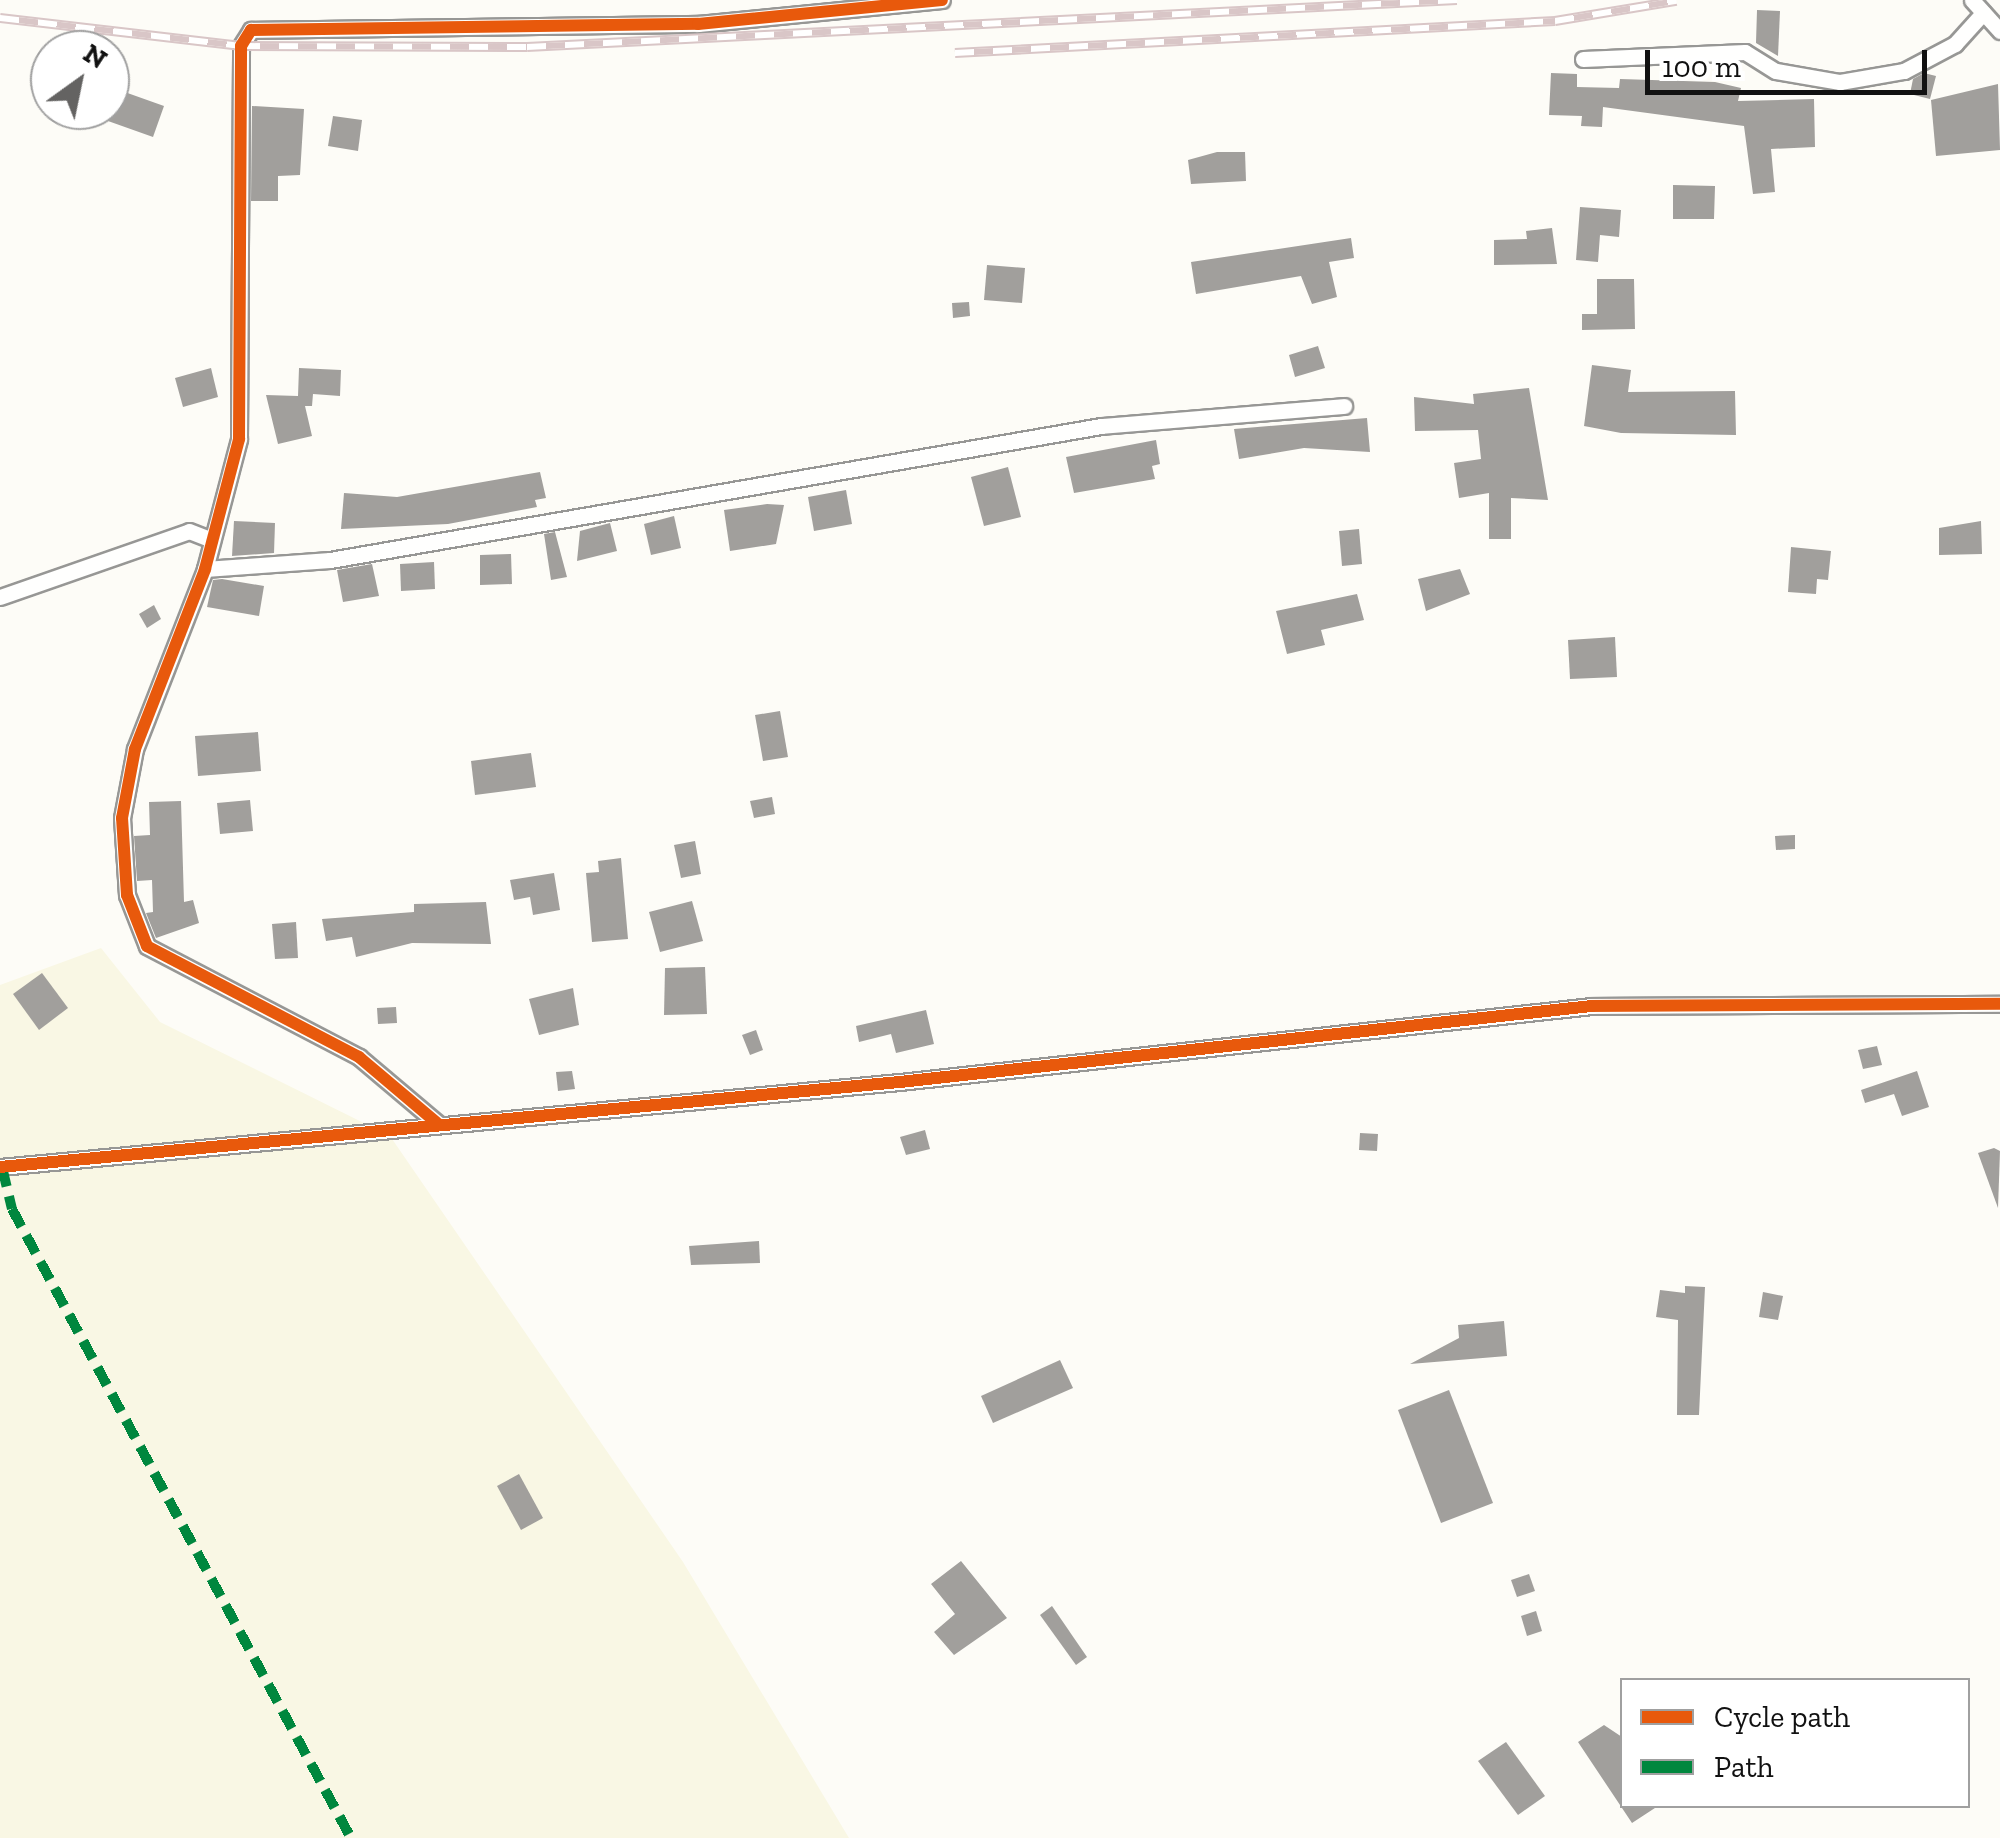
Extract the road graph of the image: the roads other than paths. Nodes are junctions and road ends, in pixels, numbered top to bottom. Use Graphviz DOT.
graph roads {
  1 [pos="942,0"];
  2 [pos="1978,6"];
  3 [pos="2000,31"];
  4 [pos="1583,59"];
  5 [pos="1344,406"];
  6 [pos="210,539"];
  7 [pos="205,569"];
  8 [pos="0,596"];
  9 [pos="2000,1004"];
  10 [pos="437,1123"];
  11 [pos="0,1167"];
  1 -- 6 [label="street"];
  2 -- 3 [label="street"];
  2 -- 4 [label="street"];
  5 -- 7 [label="street"];
  6 -- 7 [label="street"];
  6 -- 8 [label="street"];
  7 -- 10 [label="street"];
  9 -- 10 [label="street"];
  10 -- 11 [label="street"];
}
